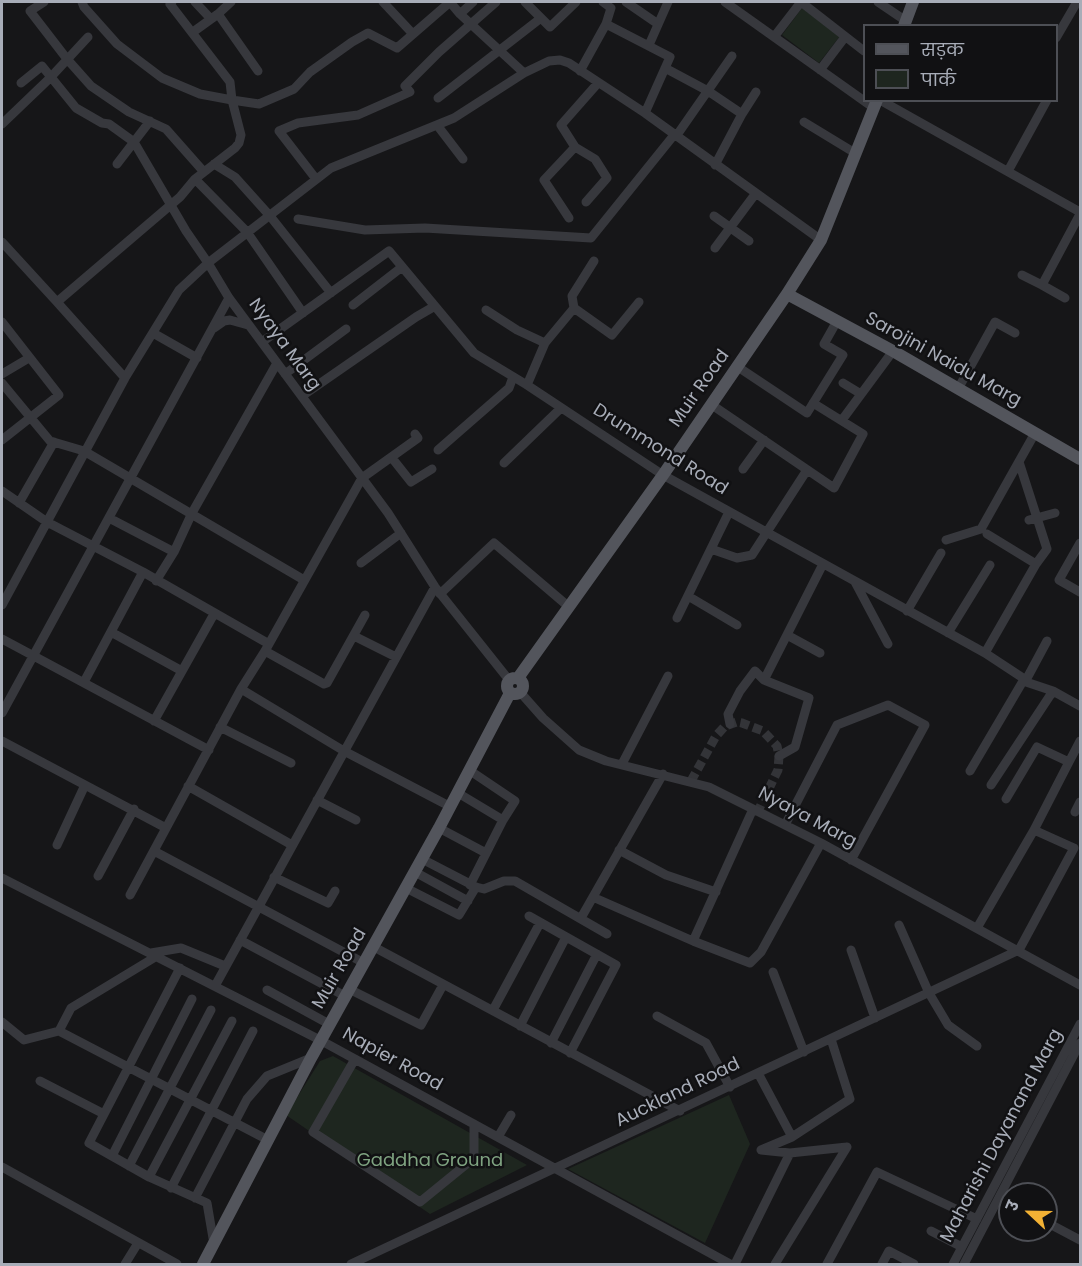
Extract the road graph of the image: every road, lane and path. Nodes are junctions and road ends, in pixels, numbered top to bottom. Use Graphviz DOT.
graph roads {
  1 [pos="44,2"];
  2 [pos="82,2"];
  3 [pos="172,2"];
  4 [pos="195,2"];
  5 [pos="231,2"];
  6 [pos="382,2"];
  7 [pos="450,2"];
  8 [pos="473,2"];
  9 [pos="496,2"];
  10 [pos="525,2"];
  11 [pos="576,2"];
  12 [pos="603,2"];
  13 [pos="626,2"];
  14 [pos="668,2"];
  15 [pos="725,2"];
  16 [pos="742,2"];
  17 [pos="801,2"];
  18 [pos="878,2"];
  19 [pos="913,2"];
  20 [pos="1077,2"];
  21 [pos="735,10"];
  22 [pos="460,14"];
  23 [pos="214,16"];
  24 [pos="541,18"];
  25 [pos="905,23"];
  26 [pos="472,24"];
  27 [pos="606,24"];
  28 [pos="658,24"];
  29 [pos="193,32"];
  30 [pos="413,34"];
  31 [pos="1058,35"];
  32 [pos="774,36"];
  33 [pos="88,37"];
  34 [pos="844,37"];
  35 [pos="650,45"];
  36 [pos="863,50"];
  37 [pos="500,52"];
  38 [pos="732,56"];
  39 [pos="67,59"];
  40 [pos="666,68"];
  41 [pos="820,70"];
  42 [pos="258,71"];
  43 [pos="580,71"];
  44 [pos="524,73"];
  45 [pos="50,78"];
  46 [pos="597,82"];
  47 [pos="21,84"];
  48 [pos="708,91"];
  49 [pos="756,92"];
  50 [pos="863,95"];
  51 [pos="438,98"];
  52 [pos="232,100"];
  53 [pos="1046,102"];
  54 [pos="877,103"];
  55 [pos="645,113"];
  56 [pos="742,114"];
  57 [pos="150,121"];
  58 [pos="804,122"];
  59 [pos="2,124"];
  60 [pos="437,125"];
  61 [pos="676,135"];
  62 [pos="134,142"];
  63 [pos="575,147"];
  64 [pos="855,153"];
  65 [pos="463,159"];
  66 [pos="117,164"];
  67 [pos="214,164"];
  68 [pos="715,165"];
  69 [pos="1008,171"];
  70 [pos="204,172"];
  71 [pos="195,179"];
  72 [pos="316,179"];
  73 [pos="756,193"];
  74 [pos="586,202"];
  75 [pos="170,205"];
  76 [pos="1080,213"];
  77 [pos="270,216"];
  78 [pos="714,216"];
  79 [pos="298,219"];
  80 [pos="569,219"];
  81 [pos="729,228"];
  82 [pos="247,232"];
  83 [pos="821,240"];
  84 [pos="749,241"];
  85 [pos="2,242"];
  86 [pos="715,248"];
  87 [pos="594,261"];
  88 [pos="208,263"];
  89 [pos="402,267"];
  90 [pos="1022,275"];
  91 [pos="1042,285"];
  92 [pos="331,293"];
  93 [pos="787,294"];
  94 [pos="230,298"];
  95 [pos="1065,298"];
  96 [pos="57,302"];
  97 [pos="639,302"];
  98 [pos="353,305"];
  99 [pos="435,306"];
  100 [pos="574,308"];
  101 [pos="486,310"];
  102 [pos="303,313"];
  103 [pos="837,321"];
  104 [pos="2,322"];
  105 [pos="250,327"];
  106 [pos="346,329"];
  107 [pos="212,330"];
  108 [pos="153,333"];
  109 [pos="1015,333"];
  110 [pos="262,342"];
  111 [pos="545,343"];
  112 [pos="892,351"];
  113 [pos="29,358"];
  114 [pos="197,358"];
  115 [pos="277,363"];
  116 [pos="738,367"];
  117 [pos="2,374"];
  118 [pos="285,374"];
  119 [pos="513,377"];
  120 [pos="125,378"];
  121 [pos="2,383"];
  122 [pos="843,383"];
  123 [pos="527,385"];
  124 [pos="958,388"];
  125 [pos="861,394"];
  126 [pos="302,396"];
  127 [pos="813,403"];
  128 [pos="711,405"];
  129 [pos="561,408"];
  130 [pos="30,416"];
  131 [pos="842,420"];
  132 [pos="1035,433"];
  133 [pos="415,434"];
  134 [pos="2,440"];
  135 [pos="764,440"];
  136 [pos="54,442"];
  137 [pos="438,450"];
  138 [pos="84,452"];
  139 [pos="392,458"];
  140 [pos="1080,458"];
  141 [pos="1019,462"];
  142 [pos="504,463"];
  143 [pos="432,469"];
  144 [pos="743,469"];
  145 [pos="807,470"];
  146 [pos="663,475"];
  147 [pos="362,478"];
  148 [pos="130,479"];
  149 [pos="2,492"];
  150 [pos="19,503"];
  151 [pos="729,512"];
  152 [pos="192,513"];
  153 [pos="1055,513"];
  154 [pos="109,518"];
  155 [pos="1033,518"];
  156 [pos="48,522"];
  157 [pos="765,532"];
  158 [pos="401,533"];
  159 [pos="987,534"];
  160 [pos="946,540"];
  161 [pos="1080,543"];
  162 [pos="94,545"];
  163 [pos="711,549"];
  164 [pos="174,552"];
  165 [pos="941,553"];
  166 [pos="361,563"];
  167 [pos="823,564"];
  168 [pos="1036,564"];
  169 [pos="990,565"];
  170 [pos="143,572"];
  171 [pos="304,580"];
  172 [pos="156,581"];
  173 [pos="855,582"];
  174 [pos="437,590"];
  175 [pos="1080,592"];
  176 [pos="688,596"];
  177 [pos="2,605"];
  178 [pos="569,608"];
  179 [pos="907,610"];
  180 [pos="214,614"];
  181 [pos="365,615"];
  182 [pos="677,618"];
  183 [pos="737,625"];
  184 [pos="111,632"];
  185 [pos="948,633"];
  186 [pos="787,635"];
  187 [pos="354,636"];
  188 [pos="2,639"];
  189 [pos="1047,641"];
  190 [pos="888,644"];
  191 [pos="267,648"];
  192 [pos="820,653"];
  193 [pos="985,653"];
  194 [pos="32,654"];
  195 [pos="396,657"];
  196 [pos="182,671"];
  197 [pos="668,676"];
  198 [pos="764,680"];
  199 [pos="1024,680"];
  200 [pos="84,682"];
  201 [pos="514,686"];
  202 [pos="241,690"];
  203 [pos="1053,691"];
  204 [pos="1080,706"];
  205 [pos="2,712"];
  206 [pos="154,721"];
  207 [pos="730,724"];
  208 [pos="220,727"];
  209 [pos="2,741"];
  210 [pos="1080,741"];
  211 [pos="209,750"];
  212 [pos="344,751"];
  213 [pos="779,756"];
  214 [pos="1069,762"];
  215 [pos="291,764"];
  216 [pos="622,764"];
  217 [pos="470,770"];
  218 [pos="970,771"];
  219 [pos="663,774"];
  220 [pos="85,785"];
  221 [pos="991,785"];
  222 [pos="188,786"];
  223 [pos="458,793"];
  224 [pos="1006,799"];
  225 [pos="317,800"];
  226 [pos="1080,802"];
  227 [pos="451,807"];
  228 [pos="753,808"];
  229 [pos="134,810"];
  230 [pos="1075,812"];
  231 [pos="356,820"];
  232 [pos="503,820"];
  233 [pos="785,825"];
  234 [pos="166,828"];
  235 [pos="439,828"];
  236 [pos="1034,830"];
  237 [pos="821,843"];
  238 [pos="57,845"];
  239 [pos="292,845"];
  240 [pos="619,850"];
  241 [pos="154,851"];
  242 [pos="486,853"];
  243 [pos="422,859"];
  244 [pos="851,860"];
  245 [pos="415,872"];
  246 [pos="98,876"];
  247 [pos="274,877"];
  248 [pos="2,878"];
  249 [pos="473,886"];
  250 [pos="406,888"];
  251 [pos="335,891"];
  252 [pos="716,892"];
  253 [pos="130,895"];
  254 [pos="595,898"];
  255 [pos="468,901"];
  256 [pos="259,906"];
  257 [pos="529,916"];
  258 [pos="581,918"];
  259 [pos="540,923"];
  260 [pos="899,925"];
  261 [pos="977,928"];
  262 [pos="607,934"];
  263 [pos="566,937"];
  264 [pos="240,940"];
  265 [pos="693,941"];
  266 [pos="374,946"];
  267 [pos="851,950"];
  268 [pos="1019,950"];
  269 [pos="154,954"];
  270 [pos="597,954"];
  271 [pos="364,963"];
  272 [pos="225,966"];
  273 [pos="180,968"];
  274 [pos="773,972"];
  275 [pos="1079,981"];
  276 [pos="443,985"];
  277 [pos="214,986"];
  278 [pos="267,990"];
  279 [pos="347,993"];
  280 [pos="929,993"];
  281 [pos="192,999"];
  282 [pos="212,1010"];
  283 [pos="493,1010"];
  284 [pos="657,1016"];
  285 [pos="875,1018"];
  286 [pos="232,1021"];
  287 [pos="2,1022"];
  288 [pos="329,1024"];
  289 [pos="1080,1024"];
  290 [pos="520,1026"];
  291 [pos="59,1031"];
  292 [pos="253,1031"];
  293 [pos="831,1039"];
  294 [pos="320,1040"];
  295 [pos="1080,1042"];
  296 [pos="551,1043"];
  297 [pos="977,1046"];
  298 [pos="804,1052"];
  299 [pos="570,1053"];
  300 [pos="310,1058"];
  301 [pos="355,1059"];
  302 [pos="129,1067"];
  303 [pos="759,1073"];
  304 [pos="151,1079"];
  305 [pos="40,1080"];
  306 [pos="730,1087"];
  307 [pos="170,1089"];
  308 [pos="191,1099"];
  309 [pos="210,1111"];
  310 [pos="680,1111"];
  311 [pos="104,1114"];
  312 [pos="511,1115"];
  313 [pos="233,1123"];
  314 [pos="474,1124"];
  315 [pos="498,1137"];
  316 [pos="792,1137"];
  317 [pos="268,1140"];
  318 [pos="790,1153"];
  319 [pos="112,1156"];
  320 [pos="129,1166"];
  321 [pos="2,1167"];
  322 [pos="557,1169"];
  323 [pos="149,1177"];
  324 [pos="205,1177"];
  325 [pos="1006,1182"];
  326 [pos="171,1188"];
  327 [pos="195,1198"];
  328 [pos="998,1198"];
  329 [pos="207,1204"];
  330 [pos="976,1219"];
  331 [pos="1058,1228"];
  332 [pos="931,1231"];
  333 [pos="1080,1240"];
  334 [pos="138,1243"];
  335 [pos="214,1244"];
  336 [pos="962,1247"];
  337 [pos="125,1264"];
  338 [pos="177,1264"];
  339 [pos="203,1264"];
  340 [pos="351,1264"];
  341 [pos="732,1264"];
  342 [pos="775,1264"];
  343 [pos="827,1264"];
  344 [pos="882,1264"];
  345 [pos="914,1264"];
  346 [pos="953,1264"];
  347 [pos="964,1264"];
  1 -- 39 [label="street"];
  2 -- 52 [label="street"];
  3 -- 29 [label="street"];
  4 -- 23 [label="street"];
  5 -- 23 [label="street"];
  6 -- 30 [label="street"];
  7 -- 22 [label="street"];
  7 -- 30 [label="street"];
  8 -- 22 [label="street"];
  9 -- 26 [label="street"];
  10 -- 24 [label="street"];
  11 -- 24 [label="street"];
  12 -- 27 [label="street"];
  13 -- 28 [label="street"];
  14 -- 28 [label="street"];
  15 -- 21 [label="street"];
  16 -- 21 [label="street"];
  17 -- 32 [label="street"];
  17 -- 34 [label="street"];
  18 -- 25 [label="street"];
  19 -- 25 [label="main road"];
  20 -- 31 [label="street"];
  21 -- 32 [label="street"];
  22 -- 26 [label="street"];
  23 -- 29 [label="street"];
  23 -- 42 [label="street"];
  24 -- 37 [label="street"];
  26 -- 37 [label="street"];
  26 -- 72 [label="street"];
  27 -- 35 [label="street"];
  27 -- 43 [label="street"];
  28 -- 35 [label="street"];
  29 -- 52 [label="street"];
  30 -- 52 [label="street"];
  32 -- 41 [label="street"];
  33 -- 39 [label="street"];
  34 -- 36 [label="street"];
  34 -- 41 [label="street"];
  35 -- 40 [label="street"];
  37 -- 44 [label="street"];
  37 -- 51 [label="street"];
  38 -- 48 [label="street"];
  39 -- 45 [label="street"];
  39 -- 57 [label="street"];
  40 -- 48 [label="street"];
  40 -- 55 [label="street"];
  41 -- 50 [label="street"];
  43 -- 44 [label="street"];
  43 -- 46 [label="street"];
  44 -- 60 [label="street"];
  45 -- 47 [label="street"];
  45 -- 59 [label="street"];
  45 -- 62 [label="street, Nyaya Marg"];
  46 -- 55 [label="street"];
  46 -- 63 [label="street"];
  48 -- 56 [label="street"];
  48 -- 61 [label="street"];
  49 -- 56 [label="street"];
  52 -- 67 [label="street"];
  53 -- 69 [label="street"];
  54 -- 64 [label="main road, Muir Road"];
  54 -- 69 [label="street"];
  55 -- 61 [label="street"];
  56 -- 68 [label="street"];
  57 -- 62 [label="street"];
  57 -- 70 [label="street"];
  58 -- 64 [label="street"];
  60 -- 65 [label="street"];
  60 -- 72 [label="street"];
  61 -- 68 [label="street"];
  61 -- 79 [label="street"];
  62 -- 66 [label="street"];
  62 -- 75 [label="street, Nyaya Marg"];
  63 -- 74 [label="street"];
  63 -- 80 [label="street"];
  64 -- 83 [label="main road, Muir Road"];
  67 -- 70 [label="street"];
  67 -- 77 [label="street"];
  68 -- 73 [label="street"];
  69 -- 76 [label="street"];
  70 -- 71 [label="street"];
  71 -- 75 [label="street"];
  71 -- 82 [label="street"];
  72 -- 77 [label="street"];
  73 -- 81 [label="street"];
  73 -- 83 [label="street"];
  75 -- 88 [label="street, Nyaya Marg"];
  75 -- 96 [label="street"];
  76 -- 91 [label="street"];
  77 -- 82 [label="street"];
  77 -- 92 [label="street"];
  78 -- 81 [label="street"];
  81 -- 84 [label="street"];
  81 -- 86 [label="street"];
  82 -- 88 [label="street"];
  82 -- 102 [label="street"];
  83 -- 93 [label="main road, Muir Road"];
  85 -- 96 [label="street"];
  87 -- 100 [label="street"];
  88 -- 94 [label="street, Nyaya Marg"];
  88 -- 108 [label="street"];
  89 -- 92 [label="street, Drummond Road"];
  89 -- 98 [label="street"];
  89 -- 99 [label="street, Drummond Road"];
  90 -- 91 [label="street"];
  91 -- 95 [label="street"];
  92 -- 102 [label="street, Drummond Road"];
  93 -- 103 [label="main road, Sarojini Naidu Marg"];
  93 -- 116 [label="main road, Muir Road"];
  94 -- 105 [label="street, Nyaya Marg"];
  94 -- 107 [label="street"];
  96 -- 120 [label="street"];
  97 -- 100 [label="street"];
  99 -- 119 [label="street, Drummond Road"];
  99 -- 126 [label="street"];
  100 -- 111 [label="street"];
  101 -- 111 [label="street"];
  102 -- 110 [label="street, Drummond Road"];
  103 -- 112 [label="main road, Sarojini Naidu Marg"];
  103 -- 127 [label="street"];
  104 -- 113 [label="street"];
  105 -- 107 [label="street"];
  105 -- 110 [label="street, Nyaya Marg"];
  106 -- 118 [label="street"];
  107 -- 114 [label="street"];
  108 -- 114 [label="street"];
  108 -- 120 [label="street"];
  109 -- 124 [label="street"];
  110 -- 115 [label="street, Nyaya Marg"];
  111 -- 123 [label="street"];
  112 -- 124 [label="main road, Sarojini Naidu Marg"];
  112 -- 125 [label="street"];
  113 -- 117 [label="street"];
  113 -- 130 [label="street"];
  114 -- 148 [label="street"];
  115 -- 118 [label="street, Nyaya Marg"];
  115 -- 152 [label="street"];
  116 -- 127 [label="street"];
  116 -- 128 [label="main road, Muir Road"];
  118 -- 126 [label="street, Nyaya Marg"];
  119 -- 123 [label="street, Drummond Road"];
  119 -- 137 [label="street"];
  120 -- 138 [label="street"];
  121 -- 130 [label="street"];
  122 -- 125 [label="street"];
  123 -- 129 [label="street, Drummond Road"];
  124 -- 132 [label="main road, Sarojini Naidu Marg"];
  125 -- 131 [label="street"];
  126 -- 147 [label="street, Nyaya Marg"];
  127 -- 131 [label="street"];
  128 -- 135 [label="street"];
  128 -- 146 [label="main road, Muir Road"];
  129 -- 142 [label="street"];
  129 -- 146 [label="street, Drummond Road"];
  130 -- 134 [label="street"];
  130 -- 136 [label="street"];
  131 -- 145 [label="street"];
  132 -- 140 [label="main road, Sarojini Naidu Marg"];
  132 -- 141 [label="street"];
  133 -- 139 [label="street"];
  135 -- 144 [label="street"];
  135 -- 145 [label="street"];
  136 -- 138 [label="street"];
  136 -- 150 [label="street"];
  138 -- 148 [label="street"];
  138 -- 156 [label="street"];
  139 -- 143 [label="street"];
  139 -- 147 [label="street"];
  141 -- 155 [label="street"];
  141 -- 160 [label="street"];
  145 -- 157 [label="street"];
  146 -- 151 [label="street, Drummond Road"];
  146 -- 178 [label="main road, Muir Road"];
  147 -- 158 [label="street, Nyaya Marg"];
  147 -- 171 [label="street"];
  148 -- 152 [label="street"];
  148 -- 154 [label="street"];
  149 -- 150 [label="street"];
  150 -- 156 [label="street"];
  151 -- 157 [label="street, Drummond Road"];
  151 -- 163 [label="street"];
  152 -- 164 [label="street"];
  152 -- 171 [label="street"];
  153 -- 155 [label="street"];
  154 -- 162 [label="street"];
  154 -- 164 [label="street"];
  155 -- 168 [label="street"];
  156 -- 162 [label="street"];
  156 -- 177 [label="street"];
  157 -- 163 [label="street"];
  157 -- 167 [label="street, Drummond Road"];
  158 -- 166 [label="street"];
  158 -- 174 [label="street, Nyaya Marg"];
  159 -- 168 [label="street"];
  161 -- 175 [label="street"];
  162 -- 170 [label="street"];
  162 -- 194 [label="street"];
  163 -- 176 [label="street"];
  164 -- 172 [label="street"];
  165 -- 179 [label="street"];
  167 -- 173 [label="street, Drummond Road"];
  167 -- 186 [label="street"];
  168 -- 193 [label="street"];
  169 -- 185 [label="street"];
  170 -- 172 [label="street"];
  170 -- 184 [label="street"];
  171 -- 191 [label="street"];
  172 -- 180 [label="street"];
  173 -- 179 [label="street, Drummond Road"];
  173 -- 190 [label="street"];
  174 -- 178 [label="street"];
  174 -- 195 [label="street"];
  174 -- 201 [label="street, Nyaya Marg"];
  176 -- 182 [label="street"];
  176 -- 183 [label="street"];
  178 -- 201 [label="main road, Muir Road"];
  179 -- 185 [label="street, Drummond Road"];
  180 -- 191 [label="street"];
  180 -- 196 [label="street"];
  181 -- 187 [label="street"];
  184 -- 196 [label="street"];
  184 -- 200 [label="street"];
  185 -- 193 [label="street, Drummond Road"];
  186 -- 192 [label="street"];
  186 -- 198 [label="street"];
  187 -- 191 [label="street"];
  187 -- 195 [label="street"];
  188 -- 194 [label="street"];
  189 -- 199 [label="street"];
  191 -- 202 [label="street"];
  193 -- 199 [label="street, Drummond Road"];
  194 -- 200 [label="street"];
  194 -- 205 [label="street"];
  195 -- 212 [label="street"];
  196 -- 206 [label="street"];
  197 -- 216 [label="street"];
  198 -- 207 [label="street"];
  198 -- 213 [label="street"];
  199 -- 203 [label="street, Drummond Road"];
  199 -- 218 [label="street"];
  200 -- 206 [label="street"];
  201 -- 216 [label="street, Nyaya Marg"];
  201 -- 217 [label="main road, Muir Road"];
  202 -- 208 [label="street"];
  202 -- 212 [label="street"];
  203 -- 204 [label="street, Drummond Road"];
  203 -- 221 [label="street"];
  206 -- 211 [label="street"];
  208 -- 211 [label="street"];
  208 -- 215 [label="street"];
  209 -- 220 [label="street"];
  210 -- 214 [label="street"];
  211 -- 222 [label="street"];
  212 -- 225 [label="street"];
  212 -- 227 [label="street"];
  214 -- 224 [label="street"];
  214 -- 236 [label="street"];
  216 -- 219 [label="street, Nyaya Marg"];
  217 -- 223 [label="main road, Muir Road"];
  217 -- 232 [label="street"];
  219 -- 228 [label="street, Nyaya Marg"];
  219 -- 240 [label="street"];
  220 -- 229 [label="street"];
  220 -- 238 [label="street"];
  222 -- 234 [label="street"];
  222 -- 239 [label="street"];
  223 -- 227 [label="main road, Muir Road"];
  223 -- 232 [label="street"];
  225 -- 231 [label="street"];
  225 -- 239 [label="street"];
  226 -- 230 [label="street"];
  227 -- 235 [label="main road, Muir Road"];
  228 -- 233 [label="street, Nyaya Marg"];
  228 -- 252 [label="street"];
  229 -- 234 [label="street"];
  229 -- 246 [label="street"];
  232 -- 242 [label="street"];
  233 -- 237 [label="street, Nyaya Marg"];
  233 -- 244 [label="street"];
  234 -- 241 [label="street"];
  235 -- 242 [label="street"];
  235 -- 243 [label="main road, Muir Road"];
  236 -- 261 [label="street"];
  236 -- 268 [label="street"];
  237 -- 244 [label="street, Nyaya Marg"];
  237 -- 265 [label="street"];
  239 -- 247 [label="street"];
  240 -- 252 [label="street"];
  240 -- 254 [label="street"];
  241 -- 253 [label="street"];
  241 -- 256 [label="street"];
  242 -- 249 [label="street"];
  243 -- 245 [label="main road, Muir Road"];
  243 -- 249 [label="street"];
  244 -- 261 [label="street, Nyaya Marg"];
  245 -- 250 [label="main road, Muir Road"];
  245 -- 255 [label="street"];
  247 -- 251 [label="street"];
  247 -- 256 [label="street"];
  248 -- 269 [label="street, Napier Road"];
  249 -- 255 [label="street"];
  249 -- 258 [label="street"];
  250 -- 255 [label="street"];
  250 -- 266 [label="main road, Muir Road"];
  252 -- 265 [label="street"];
  254 -- 258 [label="street"];
  254 -- 265 [label="street"];
  256 -- 264 [label="street"];
  256 -- 271 [label="street"];
  257 -- 259 [label="street"];
  258 -- 262 [label="street"];
  259 -- 263 [label="street"];
  259 -- 283 [label="street"];
  260 -- 280 [label="street"];
  261 -- 268 [label="street, Nyaya Marg"];
  263 -- 270 [label="street"];
  263 -- 290 [label="street"];
  264 -- 272 [label="street"];
  264 -- 279 [label="street"];
  266 -- 271 [label="main road, Muir Road"];
  266 -- 276 [label="street"];
  267 -- 285 [label="street"];
  268 -- 275 [label="street, Nyaya Marg"];
  268 -- 280 [label="street, Auckland Road"];
  269 -- 272 [label="street"];
  269 -- 273 [label="street, Napier Road"];
  269 -- 291 [label="street"];
  270 -- 296 [label="street"];
  270 -- 299 [label="street"];
  271 -- 279 [label="main road, Muir Road"];
  272 -- 277 [label="street"];
  273 -- 277 [label="street, Napier Road"];
  273 -- 302 [label="street"];
  274 -- 298 [label="street"];
  276 -- 279 [label="street"];
  276 -- 283 [label="street"];
  277 -- 294 [label="street, Napier Road"];
  278 -- 288 [label="street"];
  279 -- 288 [label="main road, Muir Road"];
  280 -- 285 [label="street, Auckland Road"];
  280 -- 297 [label="street"];
  281 -- 304 [label="street"];
  282 -- 307 [label="street"];
  283 -- 290 [label="street"];
  284 -- 306 [label="street"];
  285 -- 293 [label="street, Auckland Road"];
  286 -- 308 [label="street"];
  287 -- 291 [label="street"];
  288 -- 294 [label="main road, Muir Road"];
  289 -- 330 [label="street, Maharishi Dayanand Marg"];
  290 -- 296 [label="street"];
  291 -- 302 [label="street"];
  292 -- 309 [label="street"];
  293 -- 298 [label="street, Auckland Road"];
  293 -- 316 [label="street"];
  294 -- 300 [label="main road, Muir Road"];
  294 -- 301 [label="street, Napier Road"];
  295 -- 325 [label="street, Maharishi Dayanand Marg"];
  296 -- 299 [label="street"];
  298 -- 303 [label="street, Auckland Road"];
  299 -- 310 [label="street"];
  300 -- 313 [label="street"];
  300 -- 317 [label="main road, Muir Road"];
  301 -- 314 [label="street, Napier Road"];
  301 -- 314 [label="street"];
  302 -- 304 [label="street"];
  302 -- 311 [label="street"];
  303 -- 306 [label="street, Auckland Road"];
  303 -- 316 [label="street"];
  304 -- 307 [label="street"];
  304 -- 319 [label="street"];
  305 -- 311 [label="street"];
  306 -- 310 [label="street, Auckland Road"];
  307 -- 308 [label="street"];
  307 -- 320 [label="street"];
  308 -- 309 [label="street"];
  308 -- 323 [label="street"];
  309 -- 313 [label="street"];
  309 -- 326 [label="street"];
  310 -- 322 [label="street, Auckland Road"];
  311 -- 319 [label="street"];
  312 -- 315 [label="street"];
  313 -- 317 [label="street"];
  313 -- 324 [label="street"];
  314 -- 315 [label="street, Napier Road"];
  315 -- 322 [label="street, Napier Road"];
  316 -- 318 [label="street"];
  317 -- 335 [label="main road, Muir Road"];
  318 -- 341 [label="street"];
  318 -- 342 [label="street"];
  319 -- 320 [label="street"];
  320 -- 323 [label="street"];
  321 -- 334 [label="street"];
  322 -- 340 [label="street, Auckland Road"];
  322 -- 341 [label="street, Napier Road"];
  323 -- 326 [label="street"];
  324 -- 327 [label="street"];
  324 -- 329 [label="street"];
  326 -- 327 [label="street"];
  327 -- 329 [label="street"];
  328 -- 347 [label="street, Maharishi Dayanand Marg"];
  329 -- 335 [label="street"];
  330 -- 336 [label="street, Maharishi Dayanand Marg"];
  330 -- 343 [label="street"];
  331 -- 333 [label="street"];
  332 -- 336 [label="street"];
  334 -- 337 [label="street"];
  334 -- 338 [label="street"];
  335 -- 339 [label="main road, Muir Road"];
  336 -- 346 [label="street, Maharishi Dayanand Marg"];
  344 -- 345 [label="street"];
}
